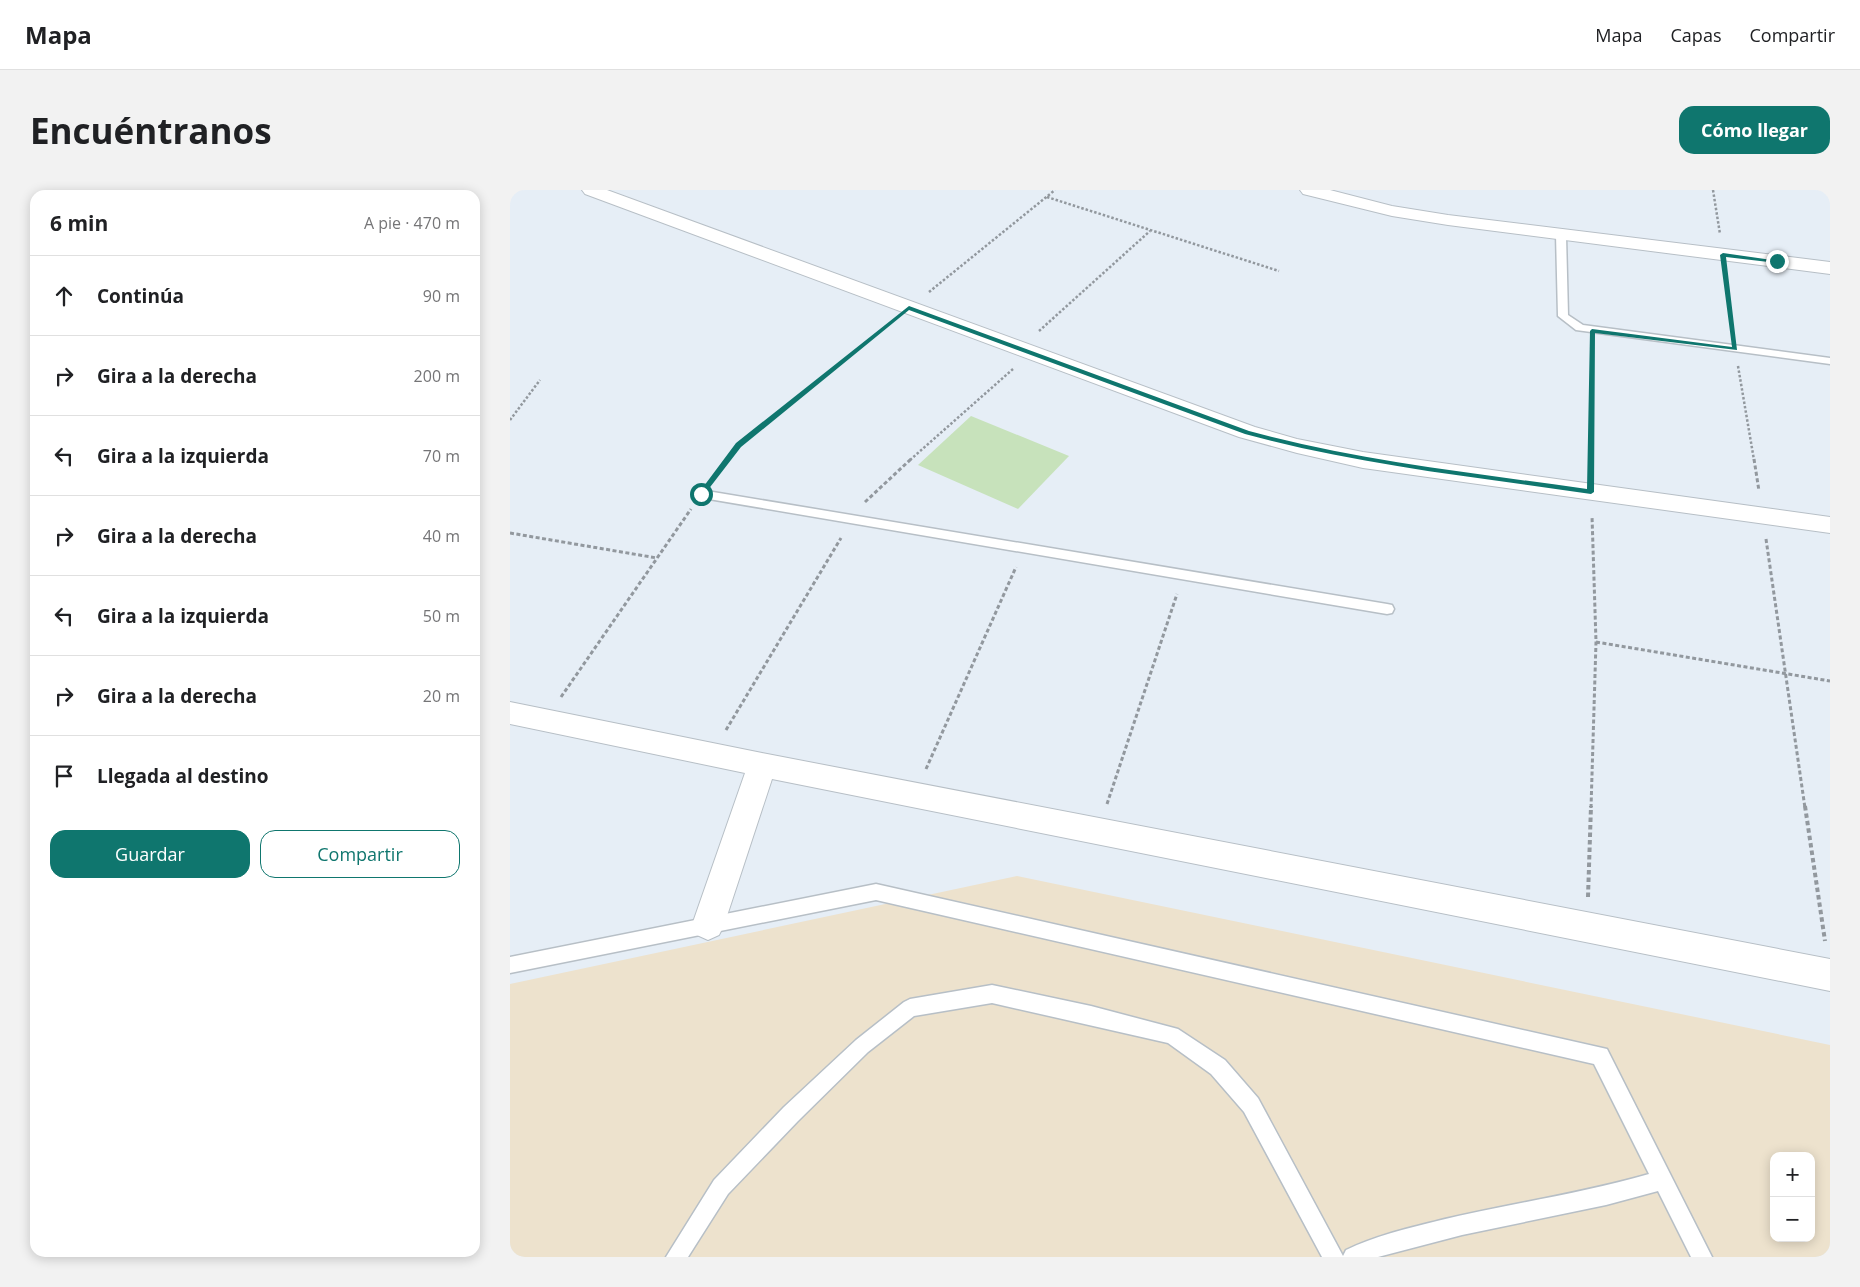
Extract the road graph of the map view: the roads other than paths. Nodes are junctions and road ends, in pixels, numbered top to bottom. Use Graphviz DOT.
graph roads {
  1 [pos="591,190"];
  2 [pos="1309,190"];
  3 [pos="1561,235"];
  4 [pos="1830,268"];
  5 [pos="1830,361"];
  6 [pos="701,494"];
  7 [pos="1830,525"];
  8 [pos="1387,609"];
  9 [pos="510,713"];
  10 [pos="762,765"];
  11 [pos="708,925"];
  12 [pos="510,965"];
  13 [pos="1830,974"];
  14 [pos="1663,1180"];
  15 [pos="676,1257"];
  16 [pos="1333,1257"];
  17 [pos="1353,1257"];
  18 [pos="1702,1257"];
  1 -- 7 [label="street"];
  2 -- 3 [label="street"];
  3 -- 4 [label="street"];
  3 -- 5 [label="lane"];
  6 -- 8 [label="lane"];
  9 -- 10 [label="street"];
  10 -- 11 [label="street"];
  10 -- 13 [label="street"];
  11 -- 12 [label="lane"];
  11 -- 14 [label="lane"];
  14 -- 17 [label="lane"];
  14 -- 18 [label="lane"];
  15 -- 16 [label="lane"];
}
